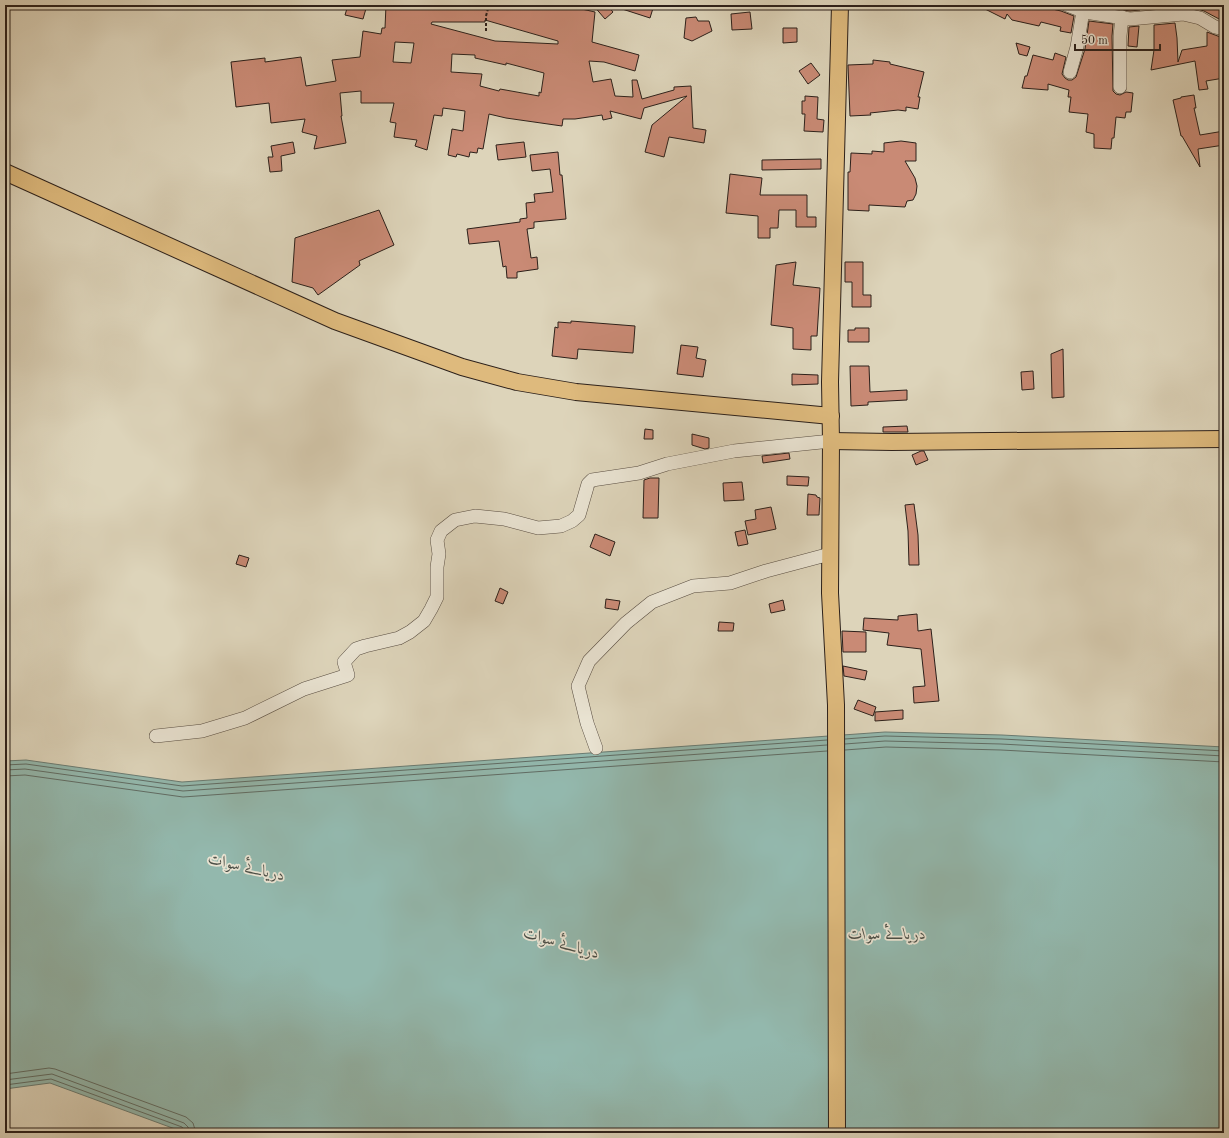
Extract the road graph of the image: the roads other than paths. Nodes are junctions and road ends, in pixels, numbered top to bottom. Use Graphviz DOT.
graph roads {
  1 [pos="840,5"];
  2 [pos="1067,5"];
  3 [pos="1083,11"];
  4 [pos="1122,17"];
  5 [pos="1224,29"];
  6 [pos="1070,72"];
  7 [pos="1120,87"];
  8 [pos="5,172"];
  9 [pos="831,416"];
  10 [pos="1224,439"];
  11 [pos="831,441"];
  12 [pos="830,554"];
  13 [pos="156,736"];
  14 [pos="596,748"];
  15 [pos="837,1133"];
  1 -- 9 [label="main road"];
  2 -- 3 [label="street"];
  3 -- 4 [label="street"];
  3 -- 6 [label="street"];
  4 -- 5 [label="street"];
  4 -- 7 [label="street"];
  8 -- 9 [label="main road"];
  9 -- 11 [label="main road"];
  10 -- 11 [label="main road"];
  11 -- 12 [label="main road"];
  11 -- 13 [label="street"];
  12 -- 14 [label="street"];
  12 -- 15 [label="main road"];
}
